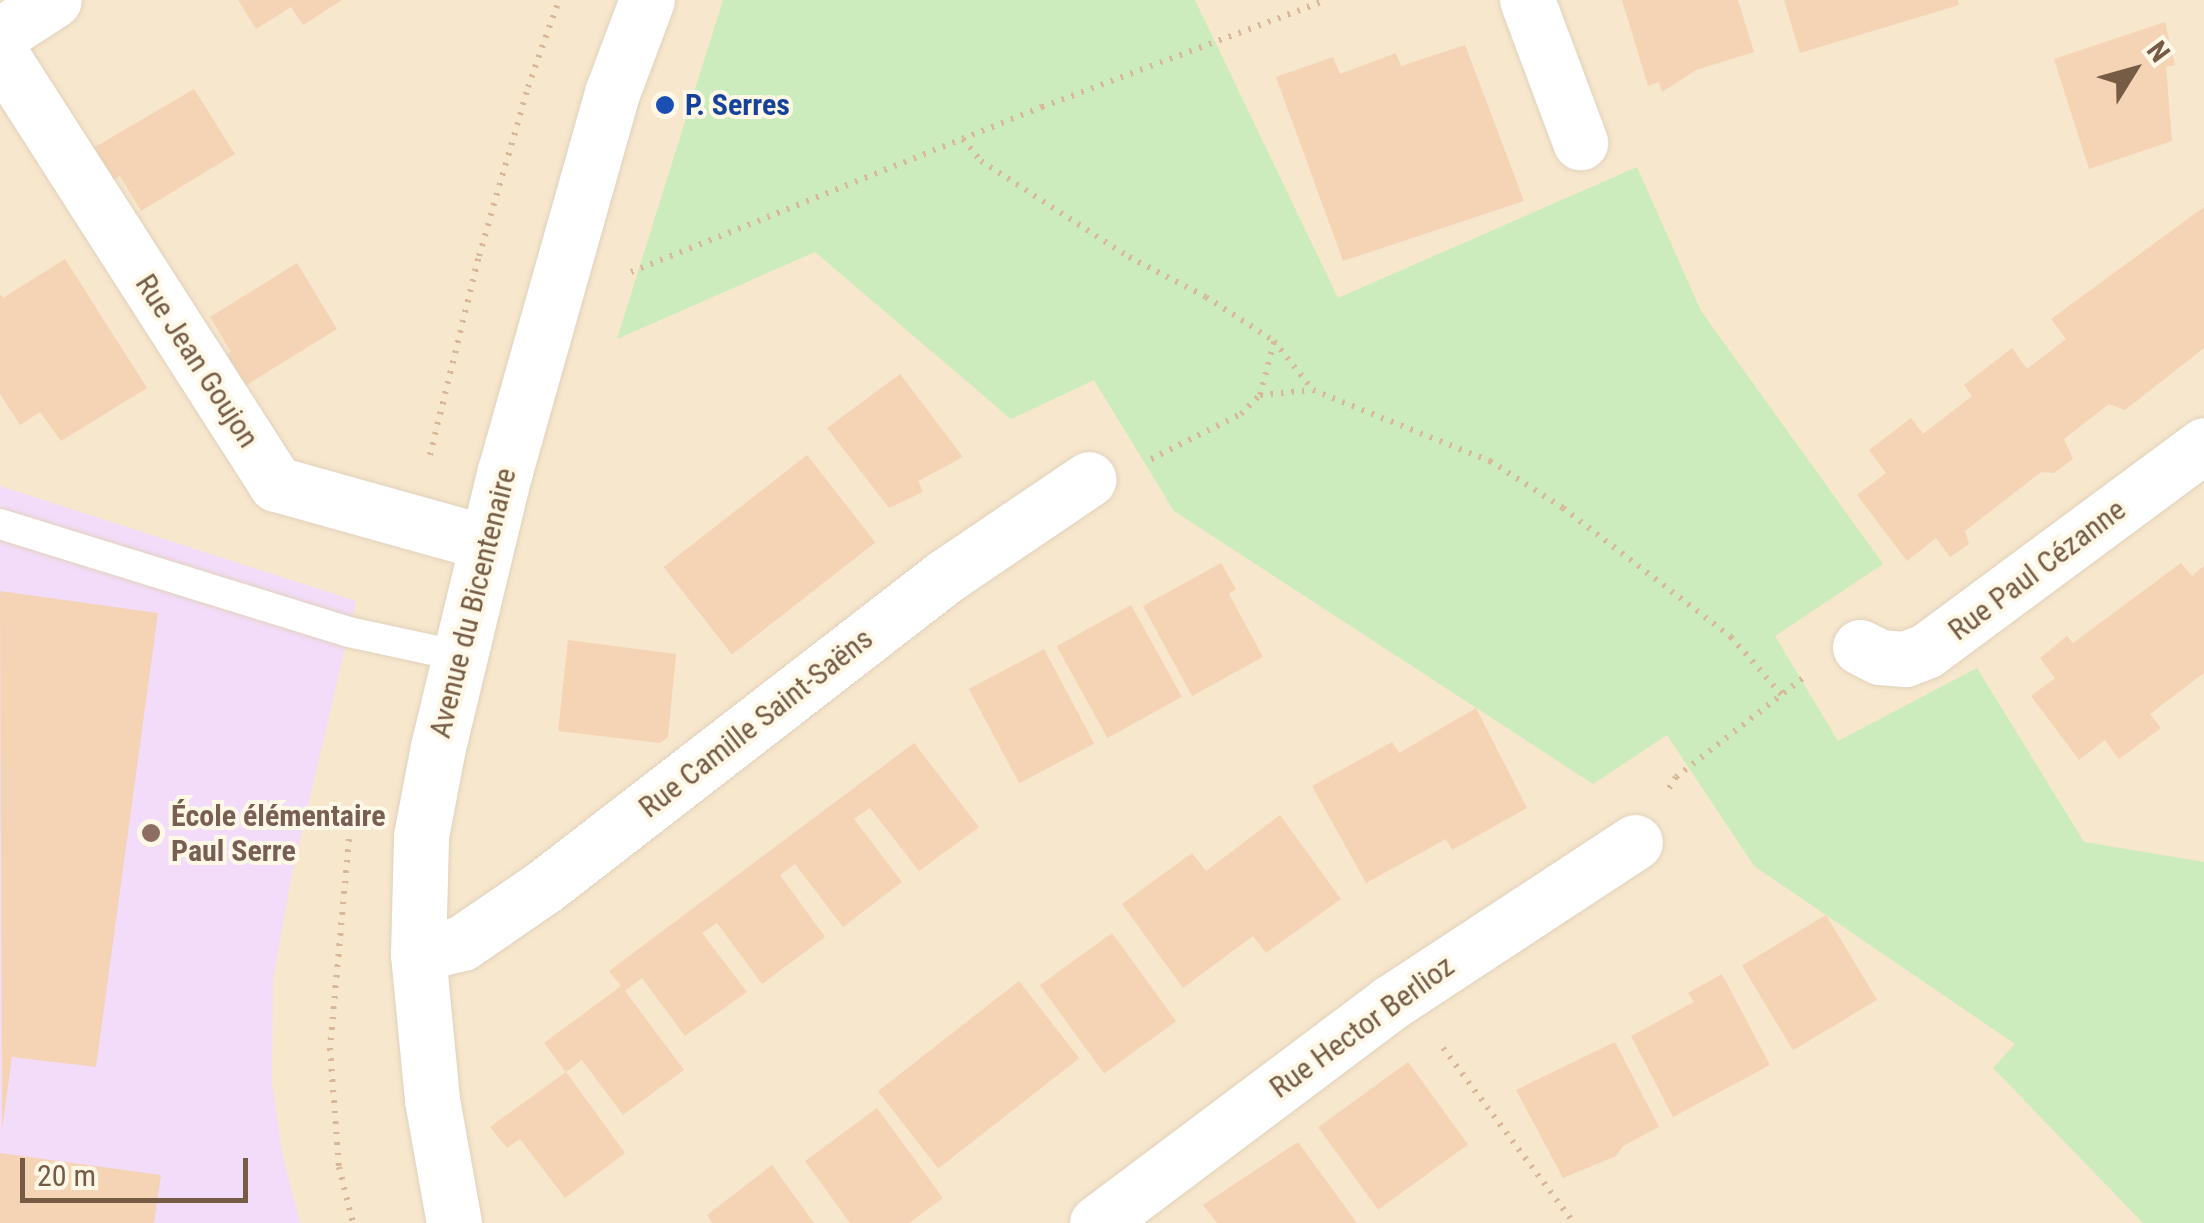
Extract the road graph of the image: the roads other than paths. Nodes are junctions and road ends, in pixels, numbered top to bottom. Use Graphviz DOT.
graph roads {
  1 [pos="54,0"];
  2 [pos="648,0"];
  3 [pos="1527,0"];
  4 [pos="0,35"];
  5 [pos="0,53"];
  6 [pos="1580,142"];
  7 [pos="2204,446"];
  8 [pos="1089,480"];
  9 [pos="0,524"];
  10 [pos="487,543"];
  11 [pos="1860,647"];
  12 [pos="460,656"];
  13 [pos="1634,842"];
  14 [pos="418,954"];
  15 [pos="454,1223"];
  16 [pos="1097,1223"];
  1 -- 4 [label="street"];
  2 -- 10 [label="street, Avenue du Bicentenaire"];
  3 -- 6 [label="street"];
  5 -- 10 [label="street, Rue Jean Goujon"];
  7 -- 11 [label="street, Rue Paul Cézanne"];
  8 -- 14 [label="street, Rue Camille Saint-Saëns"];
  9 -- 12 [label="lane"];
  10 -- 12 [label="street, Avenue du Bicentenaire"];
  12 -- 14 [label="street, Avenue du Bicentenaire"];
  13 -- 16 [label="street, Rue Hector Berlioz"];
  14 -- 15 [label="street, Avenue du Bicentenaire"];
}
